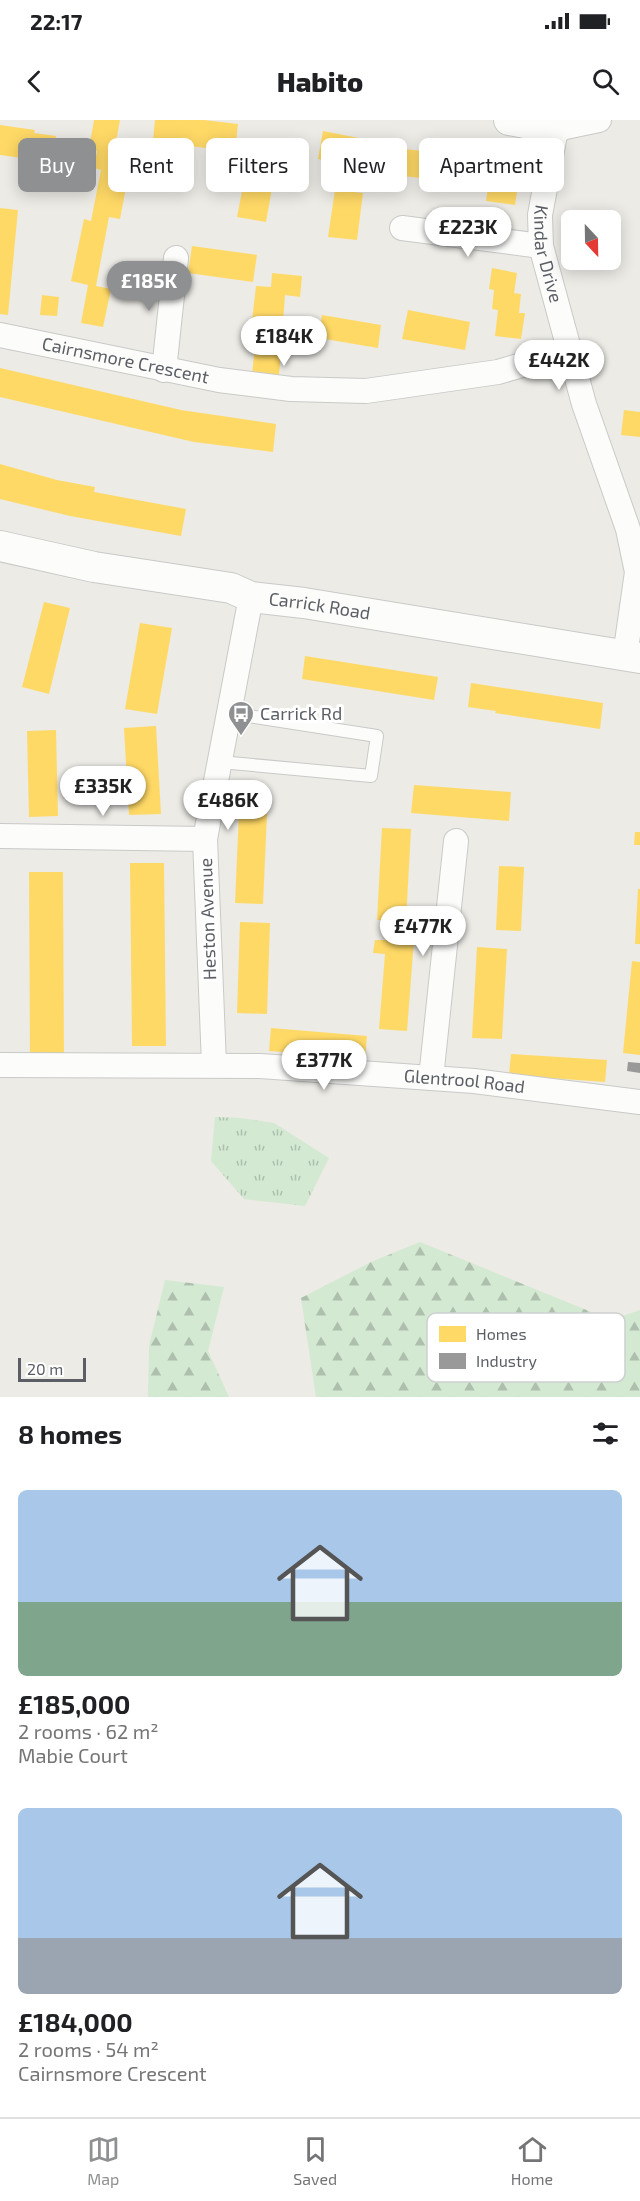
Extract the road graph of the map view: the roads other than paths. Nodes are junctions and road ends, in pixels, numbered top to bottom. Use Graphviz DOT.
graph roads {
  1 [pos="509,120"];
  2 [pos="599,120"];
  3 [pos="556,129"];
  4 [pos="402,228"];
  5 [pos="541,246"];
  6 [pos="176,258"];
  7 [pos="0,334"];
  8 [pos="570,351"];
  9 [pos="164,370"];
  10 [pos="0,546"];
  11 [pos="251,597"];
  12 [pos="633,657"];
  13 [pos="229,713"];
  14 [pos="220,762"];
  15 [pos="0,836"];
  16 [pos="205,839"];
  17 [pos="456,841"];
  18 [pos="0,1065"];
  19 [pos="214,1065"];
  20 [pos="431,1078"];
  21 [pos="640,1102"];
  1 -- 3 [label="street"];
  2 -- 3 [label="street"];
  3 -- 5 [label="street, Kindar Drive"];
  4 -- 5 [label="street"];
  5 -- 8 [label="street, Kindar Drive"];
  6 -- 9 [label="street"];
  7 -- 9 [label="street, Cairnsmore Crescent"];
  8 -- 9 [label="street, Cairnsmore Crescent"];
  8 -- 12 [label="street, Kindar Drive"];
  10 -- 11 [label="street, Carrick Road"];
  11 -- 12 [label="street, Carrick Road"];
  11 -- 13 [label="street, Heston Avenue"];
  13 -- 14 [label="street, Heston Avenue"];
  13 -- 14 [label="lane"];
  14 -- 16 [label="street, Heston Avenue"];
  15 -- 16 [label="street"];
  16 -- 19 [label="street, Heston Avenue"];
  17 -- 20 [label="street"];
  18 -- 19 [label="street, Glentrool Road"];
  19 -- 20 [label="street, Glentrool Road"];
  20 -- 21 [label="street, Glentrool Road"];
}
